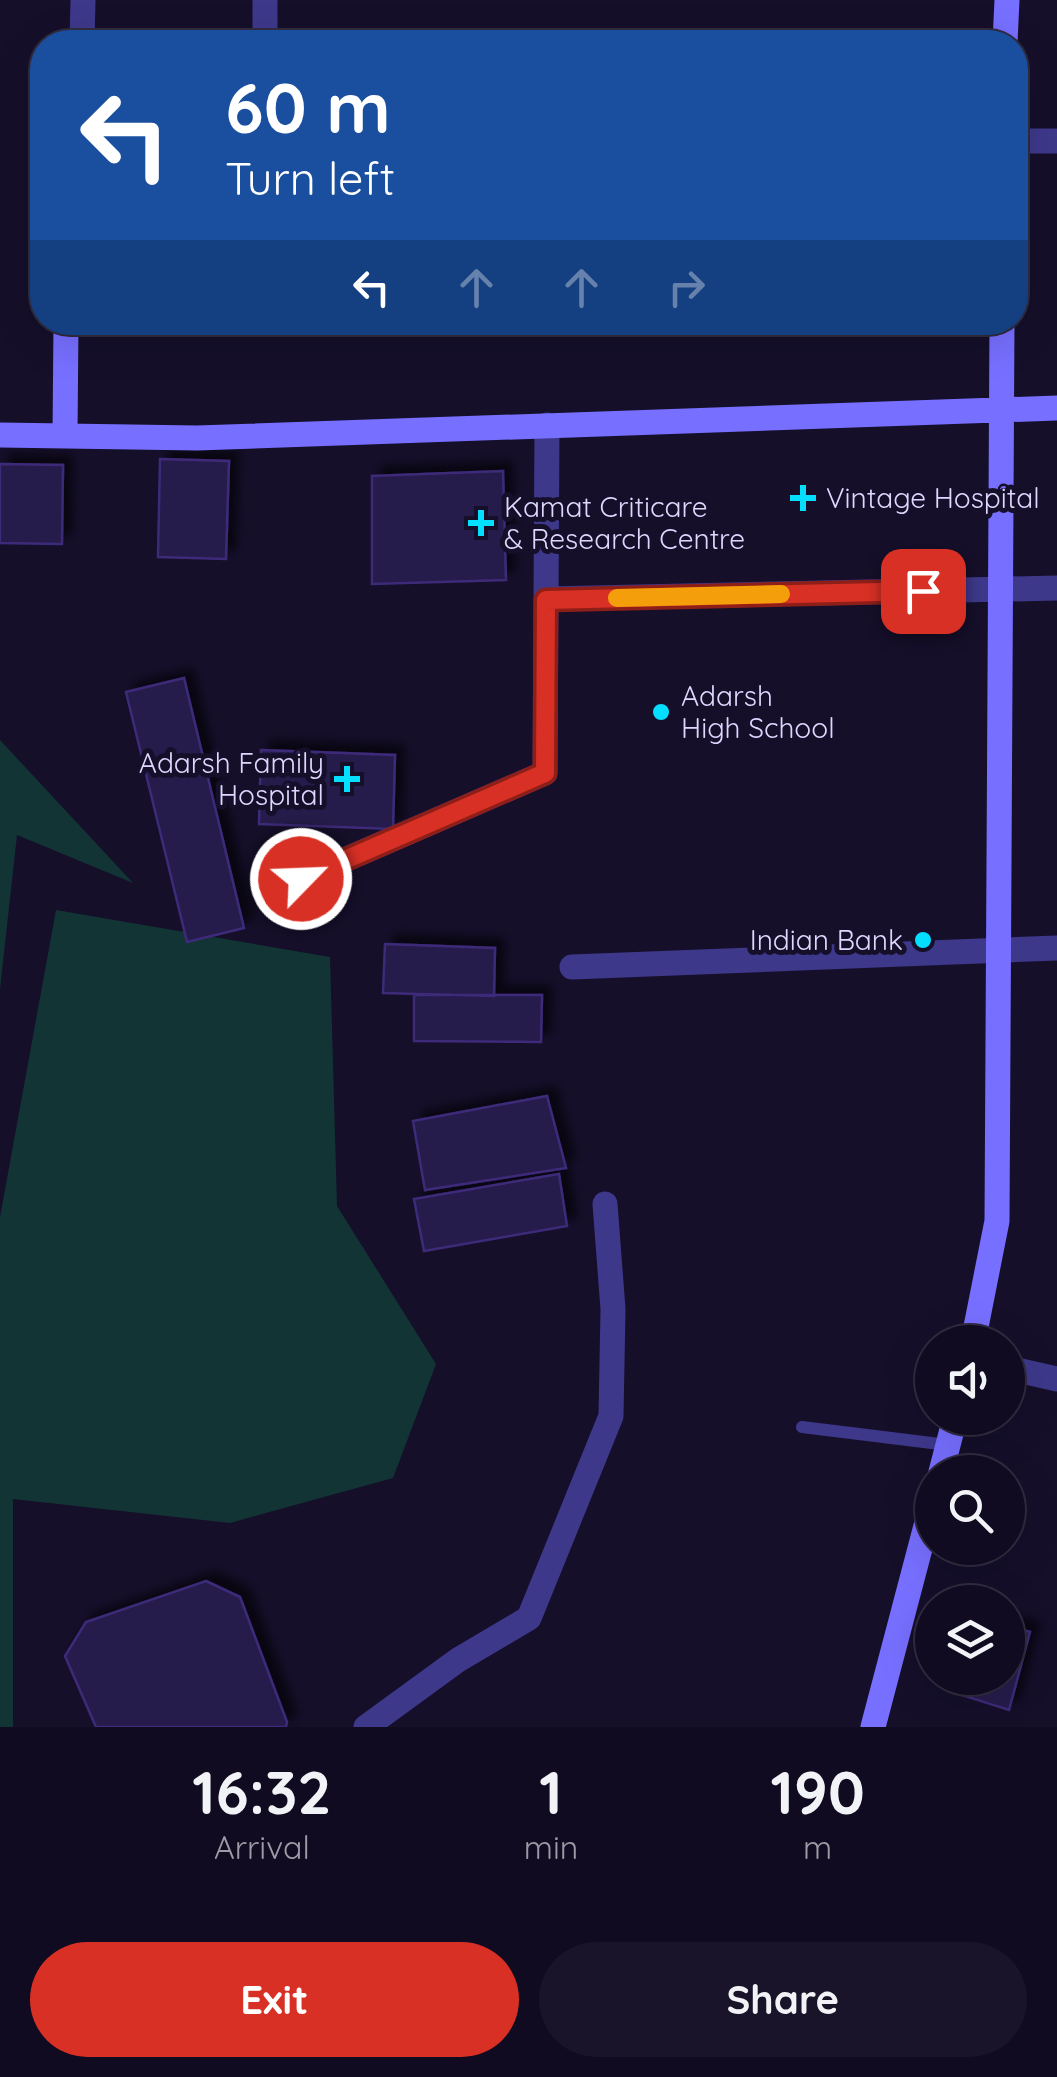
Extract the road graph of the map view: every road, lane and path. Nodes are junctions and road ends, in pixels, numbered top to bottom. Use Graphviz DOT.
graph roads {
  1 [pos="83,0"];
  2 [pos="266,0"];
  3 [pos="1007,0"];
  4 [pos="82,30"];
  5 [pos="265,30"];
  6 [pos="1006,30"];
  7 [pos="1028,141"];
  8 [pos="1057,142"];
  9 [pos="66,335"];
  10 [pos="1002,335"];
  11 [pos="1057,408"];
  12 [pos="1001,412"];
  13 [pos="547,425"];
  14 [pos="0,435"];
  15 [pos="65,436"];
  16 [pos="1057,588"];
  17 [pos="998,589"];
  18 [pos="546,600"];
  19 [pos="266,894"];
  20 [pos="1057,948"];
  21 [pos="1000,950"];
  22 [pos="572,967"];
  23 [pos="605,1204"];
  24 [pos="977,1325"];
  25 [pos="1025,1372"];
  26 [pos="1057,1379"];
  27 [pos="802,1428"];
  28 [pos="951,1435"];
  29 [pos="948,1445"];
  30 [pos="945,1455"];
  31 [pos="916,1565"];
  32 [pos="366,1727"];
  33 [pos="873,1727"];
  1 -- 4 [label="street"];
  2 -- 5 [label="street"];
  3 -- 6 [label="main road"];
  7 -- 8 [label="street"];
  9 -- 15 [label="main road"];
  10 -- 12 [label="main road"];
  11 -- 12 [label="main road"];
  12 -- 13 [label="main road"];
  12 -- 17 [label="main road"];
  13 -- 15 [label="main road"];
  13 -- 18 [label="street"];
  14 -- 15 [label="main road"];
  16 -- 17 [label="street"];
  17 -- 18 [label="street"];
  17 -- 21 [label="main road"];
  18 -- 19 [label="street"];
  20 -- 21 [label="street"];
  21 -- 22 [label="street"];
  21 -- 24 [label="main road"];
  23 -- 32 [label="street"];
  25 -- 26 [label="street"];
  27 -- 29 [label="lane"];
  28 -- 29 [label="main road"];
  29 -- 30 [label="main road"];
  31 -- 33 [label="main road"];
}
